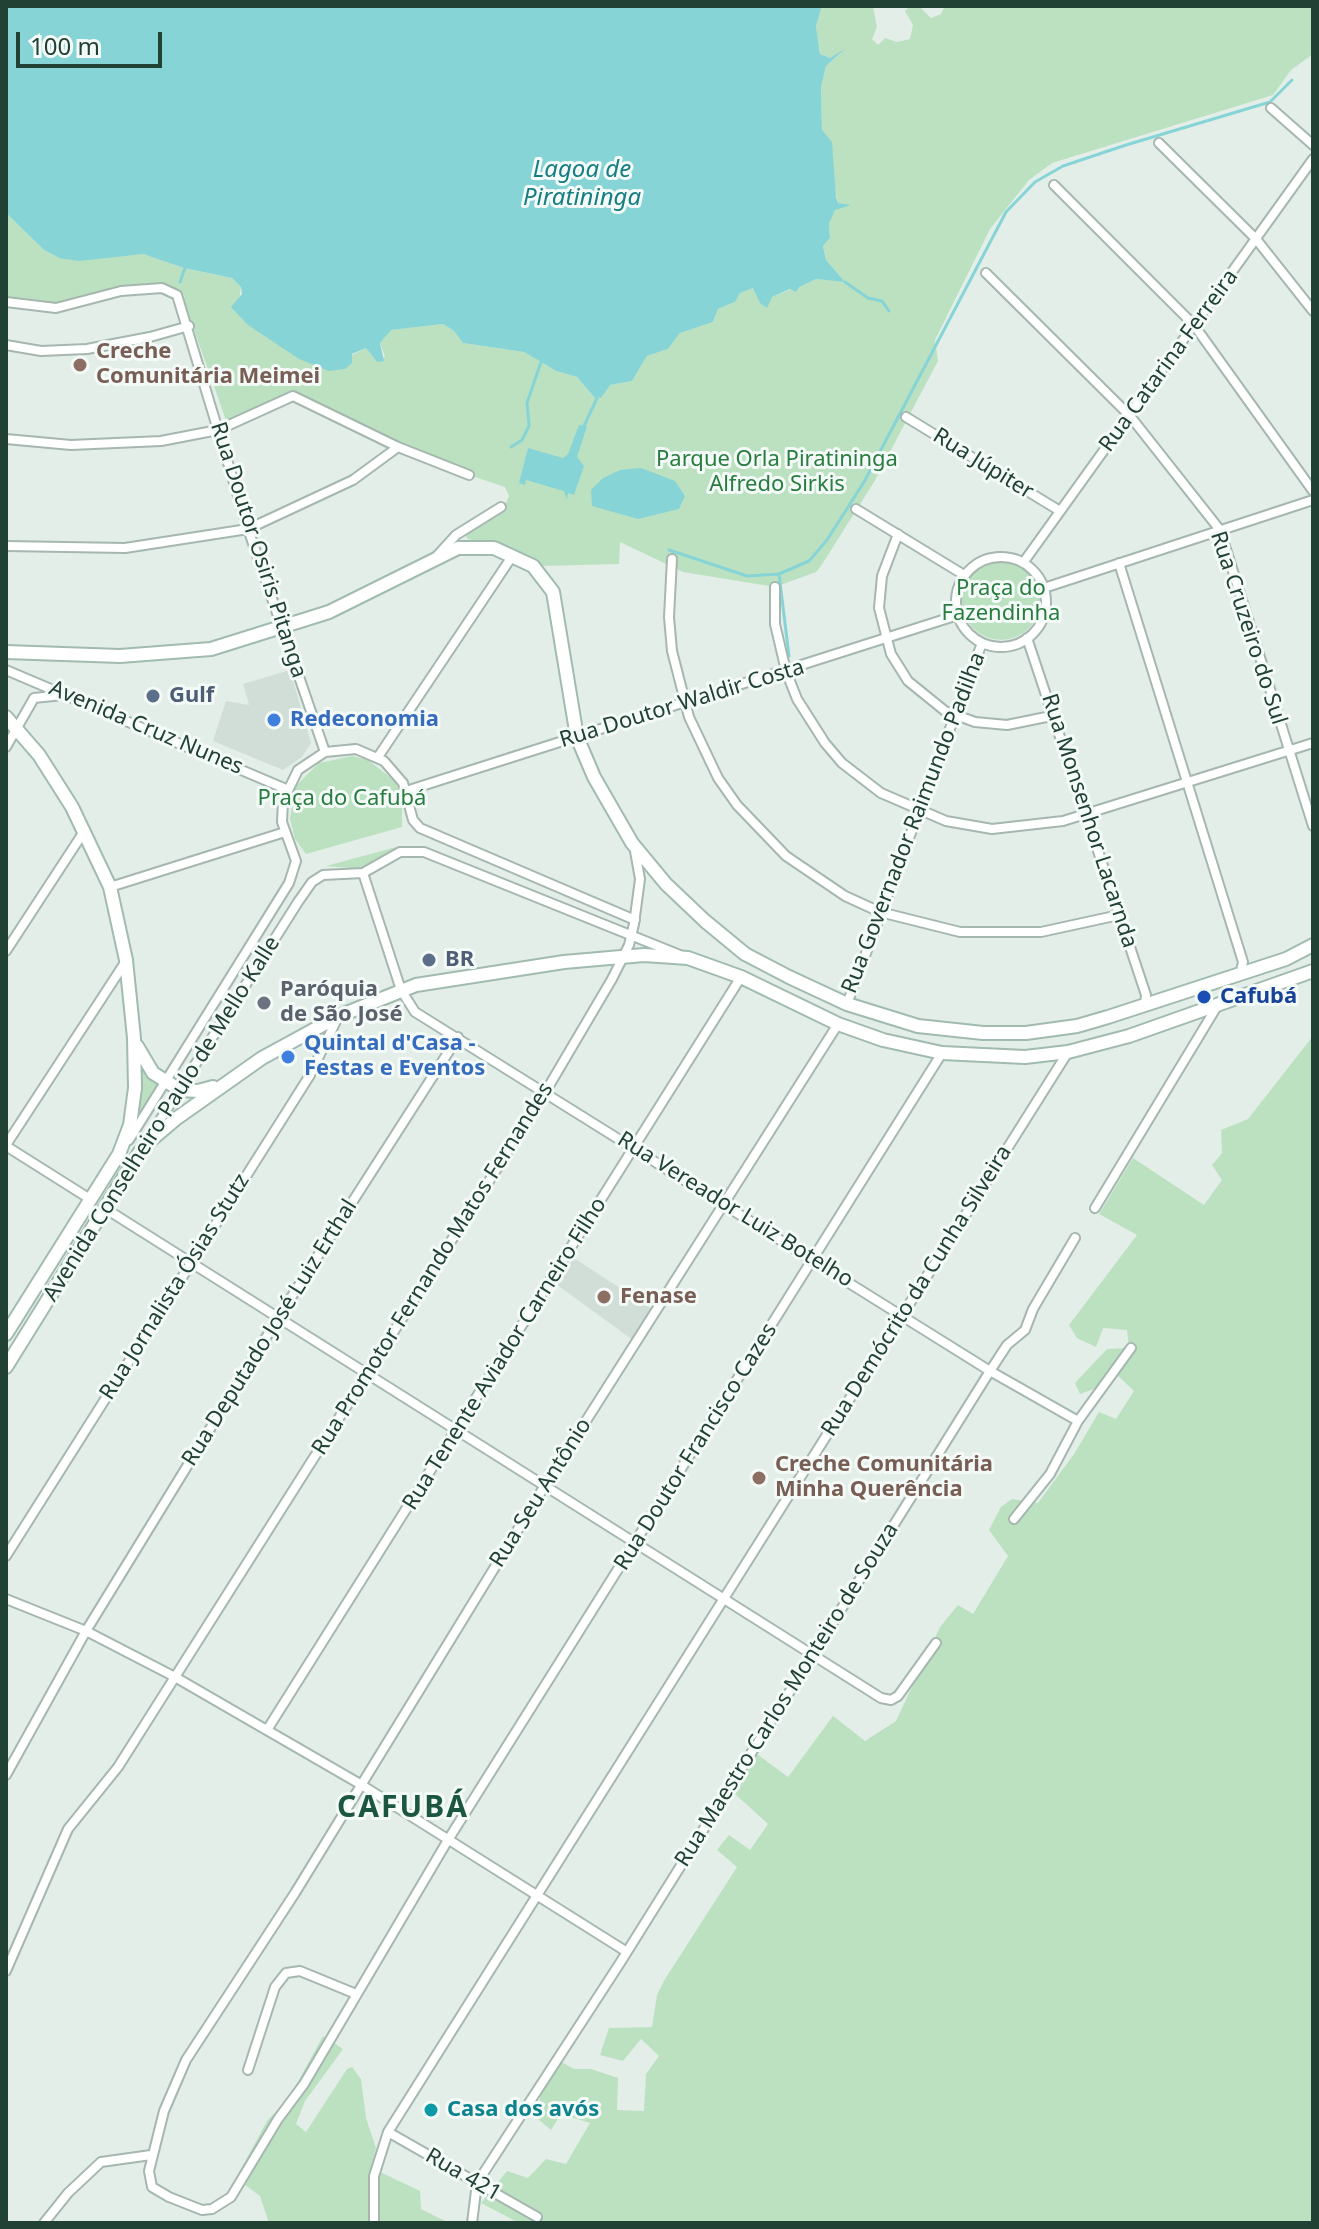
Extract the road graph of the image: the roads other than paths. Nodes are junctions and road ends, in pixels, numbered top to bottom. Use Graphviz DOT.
graph roads {
  1 [pos="1271,108"];
  2 [pos="1159,143"];
  3 [pos="1313,145"];
  4 [pos="1313,159"];
  5 [pos="1054,185"];
  6 [pos="1256,239"];
  7 [pos="986,273"];
  8 [pos="6,302"];
  9 [pos="1313,311"];
  10 [pos="1194,325"];
  11 [pos="189,326"];
  12 [pos="6,345"];
  13 [pos="1130,416"];
  14 [pos="906,417"];
  15 [pos="218,430"];
  16 [pos="6,439"];
  17 [pos="398,447"];
  18 [pos="469,475"];
  19 [pos="1313,491"];
  20 [pos="1313,500"];
  21 [pos="501,507"];
  22 [pos="856,509"];
  23 [pos="1060,511"];
  24 [pos="248,529"];
  25 [pos="1220,530"];
  26 [pos="898,534"];
  27 [pos="6,546"];
  28 [pos="513,555"];
  29 [pos="436,557"];
  30 [pos="672,559"];
  31 [pos="1023,563"];
  32 [pos="1119,563"];
  33 [pos="964,575"];
  34 [pos="775,587"];
  35 [pos="1044,588"];
  36 [pos="958,615"];
  37 [pos="284,629"];
  38 [pos="1027,638"];
  39 [pos="885,639"];
  40 [pos="982,643"];
  41 [pos="6,652"];
  42 [pos="6,670"];
  43 [pos="786,671"];
  44 [pos="73,695"];
  45 [pos="684,703"];
  46 [pos="956,715"];
  47 [pos="1056,715"];
  48 [pos="6,717"];
  49 [pos="18,728"];
  50 [pos="577,737"];
  51 [pos="1313,743"];
  52 [pos="6,747"];
  53 [pos="1289,751"];
  54 [pos="325,752"];
  55 [pos="378,757"];
  56 [pos="1188,783"];
  57 [pos="286,789"];
  58 [pos="406,791"];
  59 [pos="917,812"];
  60 [pos="1087,815"];
  61 [pos="1313,826"];
  62 [pos="86,830"];
  63 [pos="285,832"];
  64 [pos="632,843"];
  65 [pos="363,873"];
  66 [pos="110,887"];
  67 [pos="880,912"];
  68 [pos="1119,915"];
  69 [pos="635,920"];
  70 [pos="632,936"];
  71 [pos="1313,945"];
  72 [pos="6,951"];
  73 [pos="623,957"];
  74 [pos="688,958"];
  75 [pos="126,960"];
  76 [pos="1241,971"];
  77 [pos="1312,972"];
  78 [pos="741,977"];
  79 [pos="401,990"];
  80 [pos="847,1004"];
  81 [pos="1145,1005"];
  82 [pos="1216,1008"];
  83 [pos="339,1016"];
  84 [pos="838,1024"];
  85 [pos="458,1037"];
  86 [pos="134,1038"];
  87 [pos="1068,1052"];
  88 [pos="942,1053"];
  89 [pos="230,1078"];
  90 [pos="167,1082"];
  91 [pos="180,1090"];
  92 [pos="546,1091"];
  93 [pos="6,1146"];
  94 [pos="635,1147"];
  95 [pos="139,1153"];
  96 [pos="119,1154"];
  97 [pos="90,1199"];
  98 [pos="726,1203"];
  99 [pos="1095,1208"];
  100 [pos="106,1209"];
  101 [pos="1075,1238"];
  102 [pos="813,1260"];
  103 [pos="190,1262"];
  104 [pos="901,1314"];
  105 [pos="278,1318"];
  106 [pos="6,1334"];
  107 [pos="1131,1348"];
  108 [pos="6,1367"];
  109 [pos="990,1371"];
  110 [pos="367,1375"];
  111 [pos="1078,1421"];
  112 [pos="457,1431"];
  113 [pos="544,1487"];
  114 [pos="1014,1519"];
  115 [pos="635,1544"];
  116 [pos="6,1556"];
  117 [pos="6,1599"];
  118 [pos="724,1600"];
  119 [pos="86,1631"];
  120 [pos="936,1643"];
  121 [pos="812,1655"];
  122 [pos="175,1677"];
  123 [pos="267,1730"];
  124 [pos="6,1775"];
  125 [pos="360,1784"];
  126 [pos="448,1840"];
  127 [pos="536,1896"];
  128 [pos="627,1952"];
  129 [pos="6,1971"];
  130 [pos="356,1994"];
  131 [pos="248,2070"];
  132 [pos="388,2132"];
  133 [pos="151,2155"];
  134 [pos="477,2183"];
  135 [pos="537,2217"];
  136 [pos="44,2223"];
  137 [pos="374,2223"];
  138 [pos="472,2223"];
  1 -- 3 [label="street"];
  2 -- 6 [label="street"];
  4 -- 6 [label="street, Rua Catarina Ferreira"];
  5 -- 10 [label="street"];
  6 -- 9 [label="street"];
  6 -- 10 [label="street, Rua Catarina Ferreira"];
  7 -- 13 [label="street, Rua Cruzeiro do Sul"];
  8 -- 11 [label="street, Rua Doutor Osiris Pitanga"];
  10 -- 13 [label="street, Rua Catarina Ferreira"];
  10 -- 19 [label="street"];
  11 -- 12 [label="street"];
  11 -- 15 [label="street, Rua Doutor Osiris Pitanga"];
  13 -- 23 [label="street, Rua Catarina Ferreira"];
  13 -- 25 [label="street, Rua Cruzeiro do Sul"];
  14 -- 23 [label="street, Rua Júpiter"];
  15 -- 16 [label="street"];
  15 -- 17 [label="street"];
  15 -- 24 [label="street, Rua Doutor Osiris Pitanga"];
  17 -- 18 [label="street"];
  17 -- 24 [label="street"];
  20 -- 25 [label="street"];
  21 -- 29 [label="street"];
  22 -- 26 [label="street"];
  23 -- 31 [label="street, Rua Catarina Ferreira"];
  24 -- 27 [label="street"];
  24 -- 37 [label="street, Rua Doutor Osiris Pitanga"];
  25 -- 32 [label="street"];
  25 -- 53 [label="street, Rua Cruzeiro do Sul"];
  26 -- 33 [label="street"];
  26 -- 39 [label="street"];
  28 -- 29 [label="main road"];
  28 -- 50 [label="main road"];
  28 -- 55 [label="street"];
  29 -- 37 [label="main road"];
  30 -- 45 [label="street"];
  31 -- 33 [label="street"];
  31 -- 35 [label="street"];
  32 -- 35 [label="street"];
  32 -- 56 [label="street"];
  33 -- 36 [label="street"];
  34 -- 43 [label="street"];
  35 -- 38 [label="street"];
  36 -- 39 [label="street, Rua Doutor Waldir Costa"];
  36 -- 40 [label="street"];
  37 -- 41 [label="main road"];
  37 -- 54 [label="street, Rua Doutor Osiris Pitanga"];
  38 -- 40 [label="street"];
  38 -- 47 [label="street, Rua Monsenhor Lacarnda"];
  39 -- 43 [label="street, Rua Doutor Waldir Costa"];
  39 -- 46 [label="street"];
  40 -- 46 [label="street, Rua Governador Raimundo Padilha"];
  42 -- 44 [label="street, Avenida Cruz Nunes"];
  43 -- 45 [label="street, Rua Doutor Waldir Costa"];
  43 -- 59 [label="street"];
  44 -- 49 [label="street"];
  44 -- 57 [label="street, Avenida Cruz Nunes"];
  45 -- 50 [label="street, Rua Doutor Waldir Costa"];
  45 -- 67 [label="street"];
  46 -- 47 [label="street"];
  46 -- 59 [label="street, Rua Governador Raimundo Padilha"];
  47 -- 60 [label="street, Rua Monsenhor Lacarnda"];
  48 -- 49 [label="main road"];
  49 -- 52 [label="street"];
  49 -- 62 [label="main road"];
  50 -- 58 [label="street, Rua Doutor Waldir Costa"];
  50 -- 64 [label="main road"];
  51 -- 53 [label="street"];
  53 -- 56 [label="street"];
  53 -- 61 [label="street, Rua Cruzeiro do Sul"];
  54 -- 55 [label="street"];
  54 -- 57 [label="street"];
  55 -- 58 [label="street"];
  56 -- 60 [label="street"];
  56 -- 76 [label="street"];
  57 -- 63 [label="street"];
  58 -- 69 [label="street"];
  59 -- 60 [label="street"];
  59 -- 67 [label="street, Rua Governador Raimundo Padilha"];
  60 -- 68 [label="street, Rua Monsenhor Lacarnda"];
  62 -- 66 [label="main road"];
  62 -- 72 [label="street"];
  63 -- 66 [label="street"];
  63 -- 90 [label="street, Avenida Conselheiro Paulo de Mello Kalle"];
  64 -- 69 [label="street, Rua Promotor Fernando Matos Fernandes"];
  64 -- 80 [label="main road"];
  65 -- 70 [label="street"];
  65 -- 79 [label="street"];
  65 -- 91 [label="street, Avenida Conselheiro Paulo de Mello Kalle"];
  66 -- 75 [label="main road"];
  67 -- 68 [label="street"];
  67 -- 80 [label="street, Rua Governador Raimundo Padilha"];
  68 -- 81 [label="street, Rua Monsenhor Lacarnda"];
  69 -- 70 [label="street, Rua Promotor Fernando Matos Fernandes"];
  70 -- 73 [label="street, Rua Promotor Fernando Matos Fernandes"];
  70 -- 74 [label="street"];
  71 -- 76 [label="main road"];
  73 -- 74 [label="main road"];
  73 -- 79 [label="main road"];
  73 -- 92 [label="street, Rua Promotor Fernando Matos Fernandes"];
  74 -- 78 [label="main road"];
  75 -- 86 [label="main road"];
  75 -- 93 [label="street"];
  76 -- 81 [label="main road"];
  77 -- 82 [label="main road"];
  78 -- 84 [label="main road"];
  78 -- 94 [label="street, Rua Tenente Aviador Carneiro Filho"];
  79 -- 83 [label="main road"];
  79 -- 85 [label="street, Rua Vereador Luiz Botelho"];
  80 -- 81 [label="main road"];
  82 -- 87 [label="main road"];
  82 -- 99 [label="street"];
  83 -- 89 [label="main road"];
  83 -- 103 [label="street, Rua Jornalista Ósias Stutz"];
  84 -- 88 [label="main road"];
  84 -- 98 [label="street, Rua Seu Antônio"];
  85 -- 92 [label="street, Rua Vereador Luiz Botelho"];
  85 -- 105 [label="street, Rua Deputado José Luiz Erthal"];
  86 -- 90 [label="main road"];
  86 -- 96 [label="main road"];
  87 -- 88 [label="main road"];
  87 -- 104 [label="street, Rua Demócrito da Cunha Silveira"];
  88 -- 102 [label="street, Rua Doutor Francisco Cazes"];
  89 -- 91 [label="main road"];
  89 -- 95 [label="main road"];
  90 -- 91 [label="main road"];
  90 -- 96 [label="street, Avenida Conselheiro Paulo de Mello Kalle"];
  91 -- 95 [label="street, Avenida Conselheiro Paulo de Mello Kalle"];
  92 -- 94 [label="street, Rua Vereador Luiz Botelho"];
  92 -- 110 [label="street, Rua Promotor Fernando Matos Fernandes"];
  93 -- 97 [label="street"];
  94 -- 98 [label="street, Rua Vereador Luiz Botelho"];
  94 -- 112 [label="street, Rua Tenente Aviador Carneiro Filho"];
  95 -- 100 [label="main road, Avenida Conselheiro Paulo de Mello Kalle"];
  96 -- 97 [label="main road, Avenida Conselheiro Paulo de Mello Kalle"];
  97 -- 106 [label="main road, Avenida Conselheiro Paulo de Mello Kalle"];
  98 -- 102 [label="street, Rua Vereador Luiz Botelho"];
  98 -- 113 [label="street, Rua Seu Antônio"];
  100 -- 103 [label="street"];
  100 -- 108 [label="main road, Avenida Conselheiro Paulo de Mello Kalle"];
  101 -- 109 [label="street, Rua Maestro Carlos Monteiro de Souza"];
  102 -- 104 [label="street, Rua Vereador Luiz Botelho"];
  102 -- 115 [label="street, Rua Doutor Francisco Cazes"];
  103 -- 105 [label="street"];
  103 -- 116 [label="street, Rua Jornalista Ósias Stutz"];
  104 -- 109 [label="street, Rua Vereador Luiz Botelho"];
  104 -- 118 [label="street, Rua Demócrito da Cunha Silveira"];
  105 -- 110 [label="street"];
  105 -- 119 [label="street, Rua Deputado José Luiz Erthal"];
  107 -- 111 [label="street"];
  109 -- 111 [label="street, Rua Vereador Luiz Botelho"];
  109 -- 121 [label="street, Rua Maestro Carlos Monteiro de Souza"];
  110 -- 112 [label="street"];
  110 -- 122 [label="street, Rua Promotor Fernando Matos Fernandes"];
  111 -- 114 [label="street"];
  112 -- 113 [label="street"];
  112 -- 123 [label="street, Rua Tenente Aviador Carneiro Filho"];
  113 -- 115 [label="street"];
  113 -- 125 [label="street, Rua Seu Antônio"];
  115 -- 118 [label="street"];
  115 -- 126 [label="street, Rua Doutor Francisco Cazes"];
  117 -- 119 [label="street"];
  118 -- 121 [label="street"];
  118 -- 127 [label="street, Rua Demócrito da Cunha Silveira"];
  119 -- 122 [label="street"];
  119 -- 124 [label="street, Rua Deputado José Luiz Erthal"];
  120 -- 121 [label="street"];
  121 -- 128 [label="street, Rua Maestro Carlos Monteiro de Souza"];
  122 -- 123 [label="street"];
  122 -- 129 [label="street, Rua Promotor Fernando Matos Fernandes"];
  123 -- 125 [label="street"];
  125 -- 126 [label="street"];
  125 -- 133 [label="street, Rua Seu Antônio"];
  126 -- 127 [label="street"];
  126 -- 130 [label="street, Rua Doutor Francisco Cazes"];
  127 -- 128 [label="street"];
  127 -- 132 [label="street, Rua Demócrito da Cunha Silveira"];
  128 -- 134 [label="street, Rua Maestro Carlos Monteiro de Souza"];
  130 -- 131 [label="street"];
  130 -- 133 [label="street, Rua Doutor Francisco Cazes"];
  132 -- 134 [label="street, Rua 421"];
  132 -- 137 [label="street, Rua Demócrito da Cunha Silveira"];
  133 -- 136 [label="street"];
  134 -- 135 [label="street, Rua 421"];
  134 -- 138 [label="street"];
}
